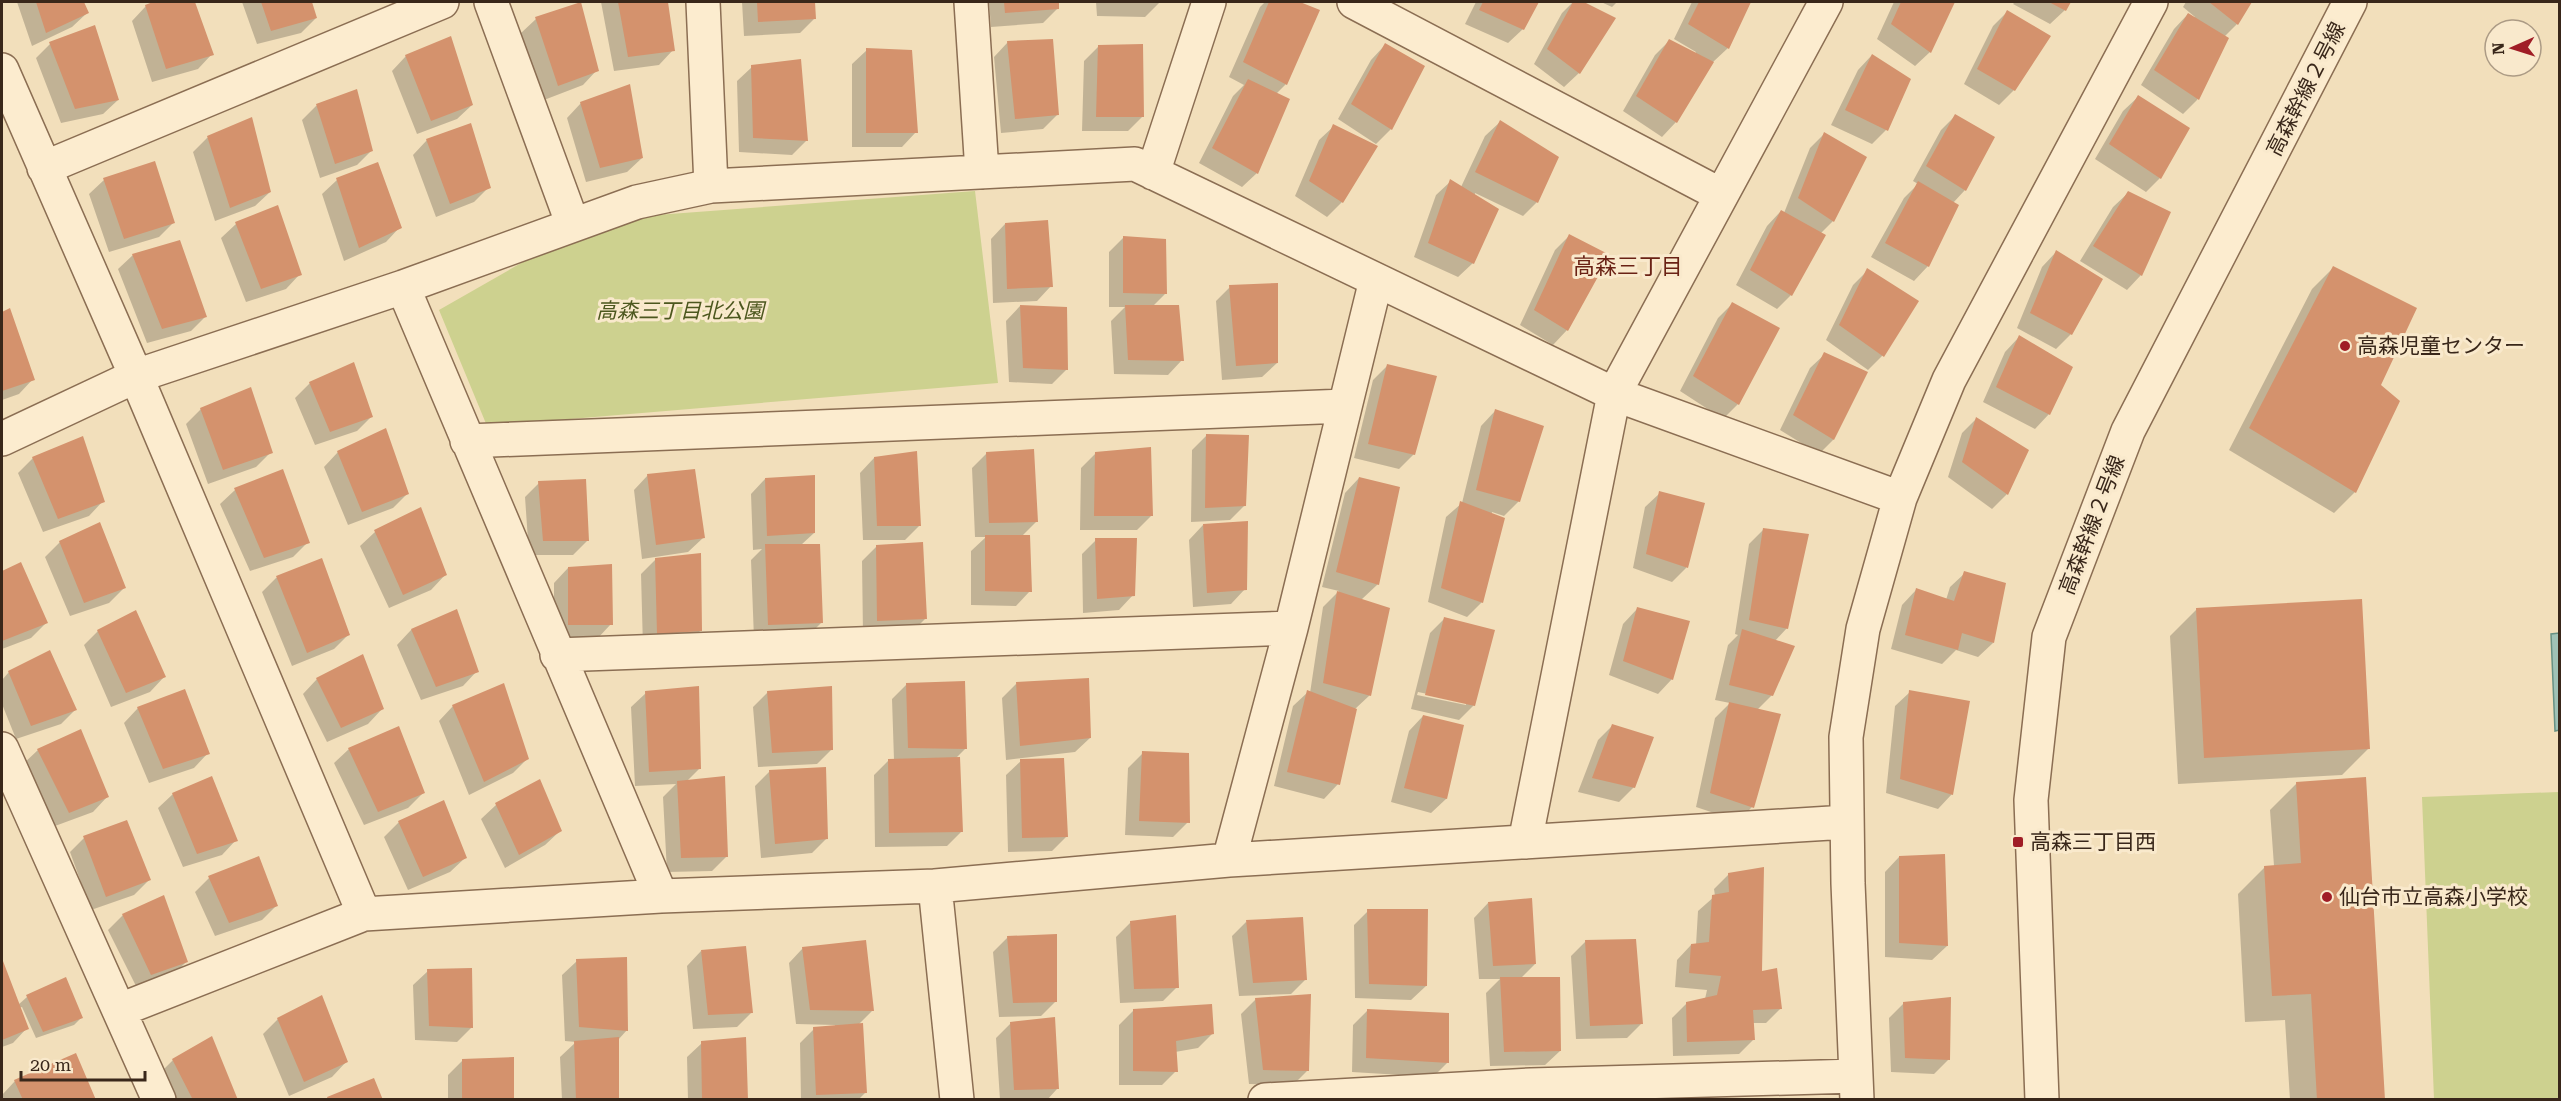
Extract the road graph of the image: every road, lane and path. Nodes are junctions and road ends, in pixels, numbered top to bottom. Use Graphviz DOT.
graph roads {
  1 [pos="442,2"];
  2 [pos="491,2"];
  3 [pos="703,2"];
  4 [pos="971,2"];
  5 [pos="1209,2"];
  6 [pos="1354,2"];
  7 [pos="1826,2"];
  8 [pos="2151,2"];
  9 [pos="2350,2"];
  10 [pos="2,70"];
  11 [pos="44,168"];
  12 [pos="982,172"];
  13 [pos="1153,172"];
  14 [pos="711,186"];
  15 [pos="1721,195"];
  16 [pos="573,225"];
  17 [pos="1376,280"];
  18 [pos="403,287"];
  19 [pos="136,376"];
  20 [pos="1614,394"];
  21 [pos="1345,406"];
  22 [pos="2,439"];
  23 [pos="468,441"];
  24 [pos="1900,498"];
  25 [pos="1291,628"];
  26 [pos="557,655"];
  27 [pos="2,749"];
  28 [pos="1847,822"];
  29 [pos="1525,842"];
  30 [pos="1229,860"];
  31 [pos="935,886"];
  32 [pos="661,896"];
  33 [pos="364,914"];
  34 [pos="120,1010"];
  35 [pos="1856,1088"];
  36 [pos="159,1100"];
  37 [pos="957,1100"];
  38 [pos="1265,1100"];
  39 [pos="2042,1100"];
  1 -- 11 [label="street"];
  2 -- 16 [label="street"];
  3 -- 14 [label="street"];
  4 -- 12 [label="street"];
  5 -- 13 [label="street"];
  6 -- 15 [label="street"];
  7 -- 15 [label="street"];
  8 -- 24 [label="street"];
  9 -- 39 [label="street, 高森幹線２号線"];
  10 -- 11 [label="street"];
  11 -- 19 [label="street"];
  12 -- 13 [label="street"];
  12 -- 14 [label="street"];
  13 -- 17 [label="street"];
  14 -- 16 [label="street"];
  15 -- 20 [label="street"];
  16 -- 18 [label="street"];
  17 -- 20 [label="street"];
  17 -- 21 [label="street"];
  18 -- 19 [label="street"];
  18 -- 23 [label="street"];
  19 -- 22 [label="street"];
  19 -- 33 [label="street"];
  20 -- 24 [label="street"];
  20 -- 29 [label="street"];
  21 -- 23 [label="street"];
  21 -- 25 [label="street"];
  23 -- 26 [label="street"];
  24 -- 28 [label="street"];
  25 -- 26 [label="street"];
  25 -- 30 [label="street"];
  26 -- 32 [label="street"];
  27 -- 34 [label="street"];
  28 -- 29 [label="street"];
  28 -- 35 [label="street"];
  29 -- 30 [label="street"];
  30 -- 31 [label="street"];
  31 -- 32 [label="street"];
  31 -- 37 [label="street"];
  32 -- 33 [label="street"];
  33 -- 34 [label="street"];
  34 -- 36 [label="street"];
  35 -- 38 [label="street"];
}
